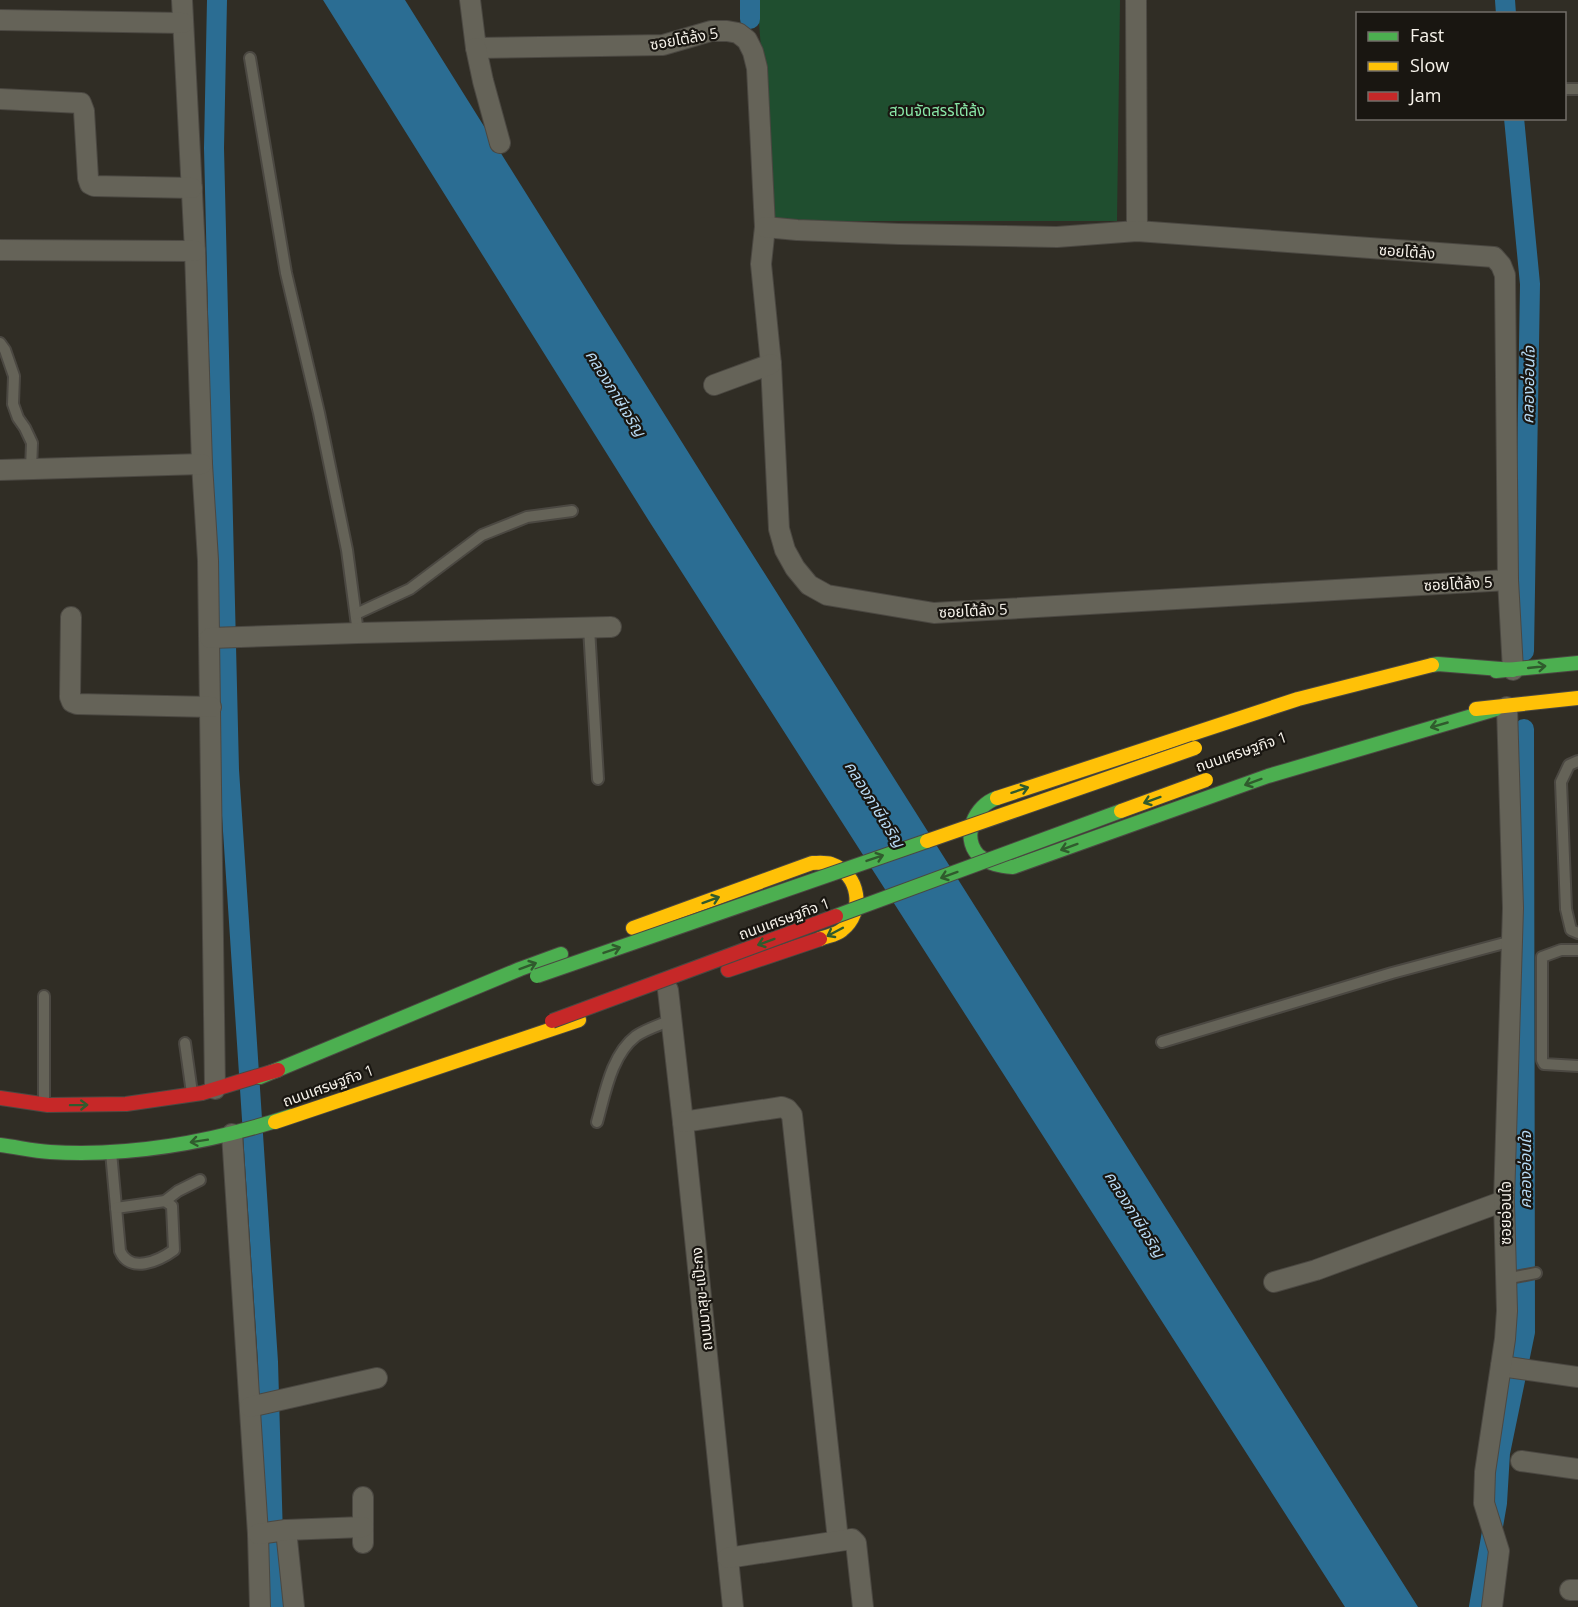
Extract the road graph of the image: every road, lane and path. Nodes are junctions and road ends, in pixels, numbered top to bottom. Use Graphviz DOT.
graph roads {
  1 [pos="182,0"];
  2 [pos="470,0"];
  3 [pos="1136,0"];
  4 [pos="0,20"];
  5 [pos="183,23"];
  6 [pos="476,48"];
  7 [pos="250,58"];
  8 [pos="0,99"];
  9 [pos="500,143"];
  10 [pos="192,188"];
  11 [pos="765,227"];
  12 [pos="1137,231"];
  13 [pos="0,250"];
  14 [pos="195,251"];
  15 [pos="0,343"];
  16 [pos="771,364"];
  17 [pos="714,385"];
  18 [pos="202,464"];
  19 [pos="31,469"];
  20 [pos="0,470"];
  21 [pos="572,511"];
  22 [pos="1508,580"];
  23 [pos="71,617"];
  24 [pos="357,623"];
  25 [pos="611,627"];
  26 [pos="589,628"];
  27 [pos="210,638"];
  28 [pos="1578,663"];
  29 [pos="1513,670"];
  30 [pos="1578,698"];
  31 [pos="211,707"];
  32 [pos="1501,708"];
  33 [pos="1392,725"];
  34 [pos="1248,730"];
  35 [pos="1201,746"];
  36 [pos="1578,761"];
  37 [pos="1212,778"];
  38 [pos="598,779"];
  39 [pos="1578,933"];
  40 [pos="1512,941"];
  41 [pos="1578,950"];
  42 [pos="668,990"];
  43 [pos="44,996"];
  44 [pos="671,1020"];
  45 [pos="1162,1042"];
  46 [pos="185,1043"];
  47 [pos="1578,1066"];
  48 [pos="260,1077"];
  49 [pos="215,1089"];
  50 [pos="192,1094"];
  51 [pos="0,1098"];
  52 [pos="44,1105"];
  53 [pos="275,1122"];
  54 [pos="597,1122"];
  55 [pos="683,1122"];
  56 [pos="232,1134"];
  57 [pos="0,1145"];
  58 [pos="111,1151"];
  59 [pos="200,1180"];
  60 [pos="165,1201"];
  61 [pos="1504,1202"];
  62 [pos="116,1208"];
  63 [pos="1536,1273"];
  64 [pos="1510,1278"];
  65 [pos="1274,1282"];
  66 [pos="1513,1368"];
  67 [pos="1578,1377"];
  68 [pos="377,1378"];
  69 [pos="250,1407"];
  70 [pos="1521,1461"];
  71 [pos="1578,1469"];
  72 [pos="363,1497"];
  73 [pos="286,1530"];
  74 [pos="258,1534"];
  75 [pos="838,1540"];
  76 [pos="728,1558"];
  77 [pos="260,1607"];
  78 [pos="294,1607"];
  79 [pos="733,1607"];
  80 [pos="863,1607"];
  81 [pos="1492,1607"];
  1 -- 5 [label="street"];
  2 -- 6 [label="street"];
  3 -- 12 [label="street"];
  4 -- 5 [label="street"];
  5 -- 10 [label="street"];
  6 -- 9 [label="street"];
  6 -- 11 [label="street, ซอยโต้ล้ง 5"];
  7 -- 24 [label="lane"];
  8 -- 10 [label="street"];
  10 -- 14 [label="street"];
  11 -- 12 [label="street"];
  11 -- 16 [label="street, ซอยโต้ล้ง 5"];
  12 -- 22 [label="street, ซอยโต้ล้ง"];
  13 -- 14 [label="street"];
  14 -- 18 [label="street"];
  15 -- 19 [label="lane"];
  16 -- 17 [label="street"];
  16 -- 22 [label="street, ซอยโต้ล้ง 5"];
  18 -- 19 [label="street"];
  18 -- 27 [label="street"];
  19 -- 20 [label="street"];
  21 -- 24 [label="lane"];
  22 -- 29 [label="street, ซอยโต้ล้ง"];
  23 -- 31 [label="street"];
  24 -- 26 [label="street"];
  24 -- 27 [label="street"];
  25 -- 26 [label="street"];
  26 -- 38 [label="lane"];
  27 -- 31 [label="street"];
  29 -- 28 [label="main road, ถนนเศรษฐกิจ 1, one-way"];
  32 -- 29 [label="main road, one-way"];
  29 -- 34 [label="main road, ถนนเศรษฐกิจ 1"];
  30 -- 32 [label="main road"];
  31 -- 49 [label="street"];
  32 -- 33 [label="main road"];
  32 -- 40 [label="street, ซอยอ่อนใจ"];
  48 -- 35 [label="main road, ถนนเศรษฐกิจ 1, one-way, bridge"];
  36 -- 39 [label="lane"];
  37 -- 53 [label="main road, ถนนเศรษฐกิจ 1, one-way, bridge"];
  40 -- 45 [label="lane"];
  40 -- 61 [label="street, ซอยอ่อนใจ"];
  41 -- 47 [label="lane"];
  42 -- 44 [label="street, ถนนมาสุข-แป๊ะกง"];
  48 -- 42 [label="main road, one-way"];
  42 -- 53 [label="main road"];
  43 -- 52 [label="lane"];
  44 -- 54 [label="lane"];
  44 -- 55 [label="street, ถนนมาสุข-แป๊ะกง"];
  46 -- 50 [label="lane"];
  48 -- 49 [label="main road, ถนนเศรษฐกิจ 1"];
  49 -- 50 [label="main road, ถนนเศรษฐกิจ 1"];
  52 -- 50 [label="main road, ถนนเศรษฐกิจ 1, one-way"];
  51 -- 52 [label="main road, ถนนเศรษฐกิจ 1"];
  53 -- 56 [label="main road, ถนนเศรษฐกิจ 1"];
  55 -- 75 [label="street"];
  55 -- 76 [label="street, ถนนมาสุข-แป๊ะกง"];
  56 -- 58 [label="main road, ถนนเศรษฐกิจ 1, one-way"];
  56 -- 69 [label="street"];
  57 -- 58 [label="main road, ถนนเศรษฐกิจ 1"];
  58 -- 62 [label="lane"];
  59 -- 60 [label="lane"];
  60 -- 62 [label="lane"];
  60 -- 62 [label="lane"];
  61 -- 64 [label="street, ซอยอ่อนใจ"];
  61 -- 65 [label="street"];
  63 -- 64 [label="lane"];
  64 -- 66 [label="street, ซอยอ่อนใจ"];
  66 -- 67 [label="street"];
  66 -- 81 [label="street, ซอยอ่อนใจ"];
  68 -- 69 [label="street"];
  69 -- 74 [label="street"];
  70 -- 71 [label="street"];
  72 -- 73 [label="street"];
  73 -- 74 [label="street"];
  73 -- 78 [label="street"];
  74 -- 77 [label="street"];
  75 -- 76 [label="street"];
  75 -- 80 [label="street"];
  76 -- 79 [label="street, ถนนมาสุข-แป๊ะกง"];
}
